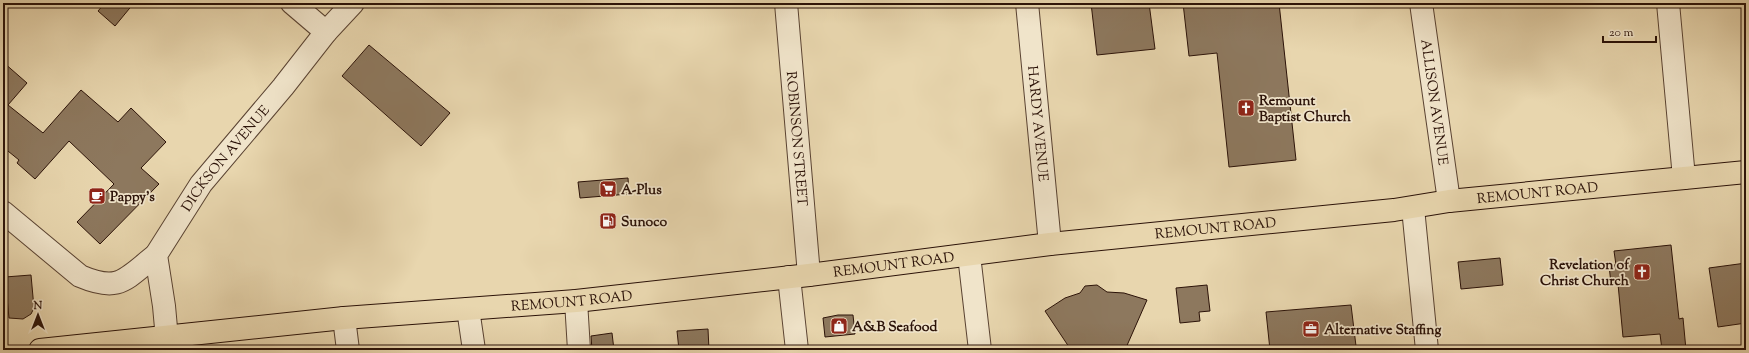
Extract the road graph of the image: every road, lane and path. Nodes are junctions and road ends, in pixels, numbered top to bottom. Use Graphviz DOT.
graph roads {
  1 [pos="292,3"];
  2 [pos="353,3"];
  3 [pos="786,3"];
  4 [pos="1027,3"];
  5 [pos="1421,3"];
  6 [pos="1668,3"];
  7 [pos="326,32"];
  8 [pos="1746,172"];
  9 [pos="1684,178"];
  10 [pos="1449,201"];
  11 [pos="1413,208"];
  12 [pos="3,212"];
  13 [pos="1050,244"];
  14 [pos="156,255"];
  15 [pos="969,255"];
  16 [pos="799,276"];
  17 [pos="576,301"];
  18 [pos="468,309"];
  19 [pos="344,318"];
  20 [pos="167,343"];
  21 [pos="40,350"];
  22 [pos="348,350"];
  23 [pos="474,350"];
  24 [pos="579,350"];
  25 [pos="797,350"];
  26 [pos="980,350"];
  27 [pos="1428,350"];
  1 -- 7 [label="street"];
  2 -- 7 [label="street, DICKSON AVENUE"];
  3 -- 16 [label="street, ROBINSON STREET"];
  4 -- 13 [label="street, HARDY AVENUE"];
  5 -- 10 [label="street, ALLISON AVENUE"];
  6 -- 9 [label="street"];
  7 -- 14 [label="street, DICKSON AVENUE"];
  8 -- 9 [label="main road, REMOUNT ROAD"];
  9 -- 10 [label="main road, REMOUNT ROAD"];
  10 -- 11 [label="main road, REMOUNT ROAD"];
  11 -- 13 [label="main road, REMOUNT ROAD"];
  11 -- 27 [label="street"];
  12 -- 14 [label="street, DICKSON AVENUE"];
  13 -- 15 [label="main road, REMOUNT ROAD"];
  14 -- 20 [label="street"];
  15 -- 16 [label="main road, REMOUNT ROAD"];
  15 -- 26 [label="street"];
  16 -- 17 [label="main road, REMOUNT ROAD"];
  16 -- 25 [label="street, ROBINSON STREET"];
  17 -- 18 [label="main road, REMOUNT ROAD"];
  17 -- 24 [label="street"];
  18 -- 19 [label="main road, REMOUNT ROAD"];
  18 -- 23 [label="street"];
  19 -- 20 [label="main road, REMOUNT ROAD"];
  19 -- 22 [label="street"];
  20 -- 21 [label="main road, REMOUNT ROAD"];
}
